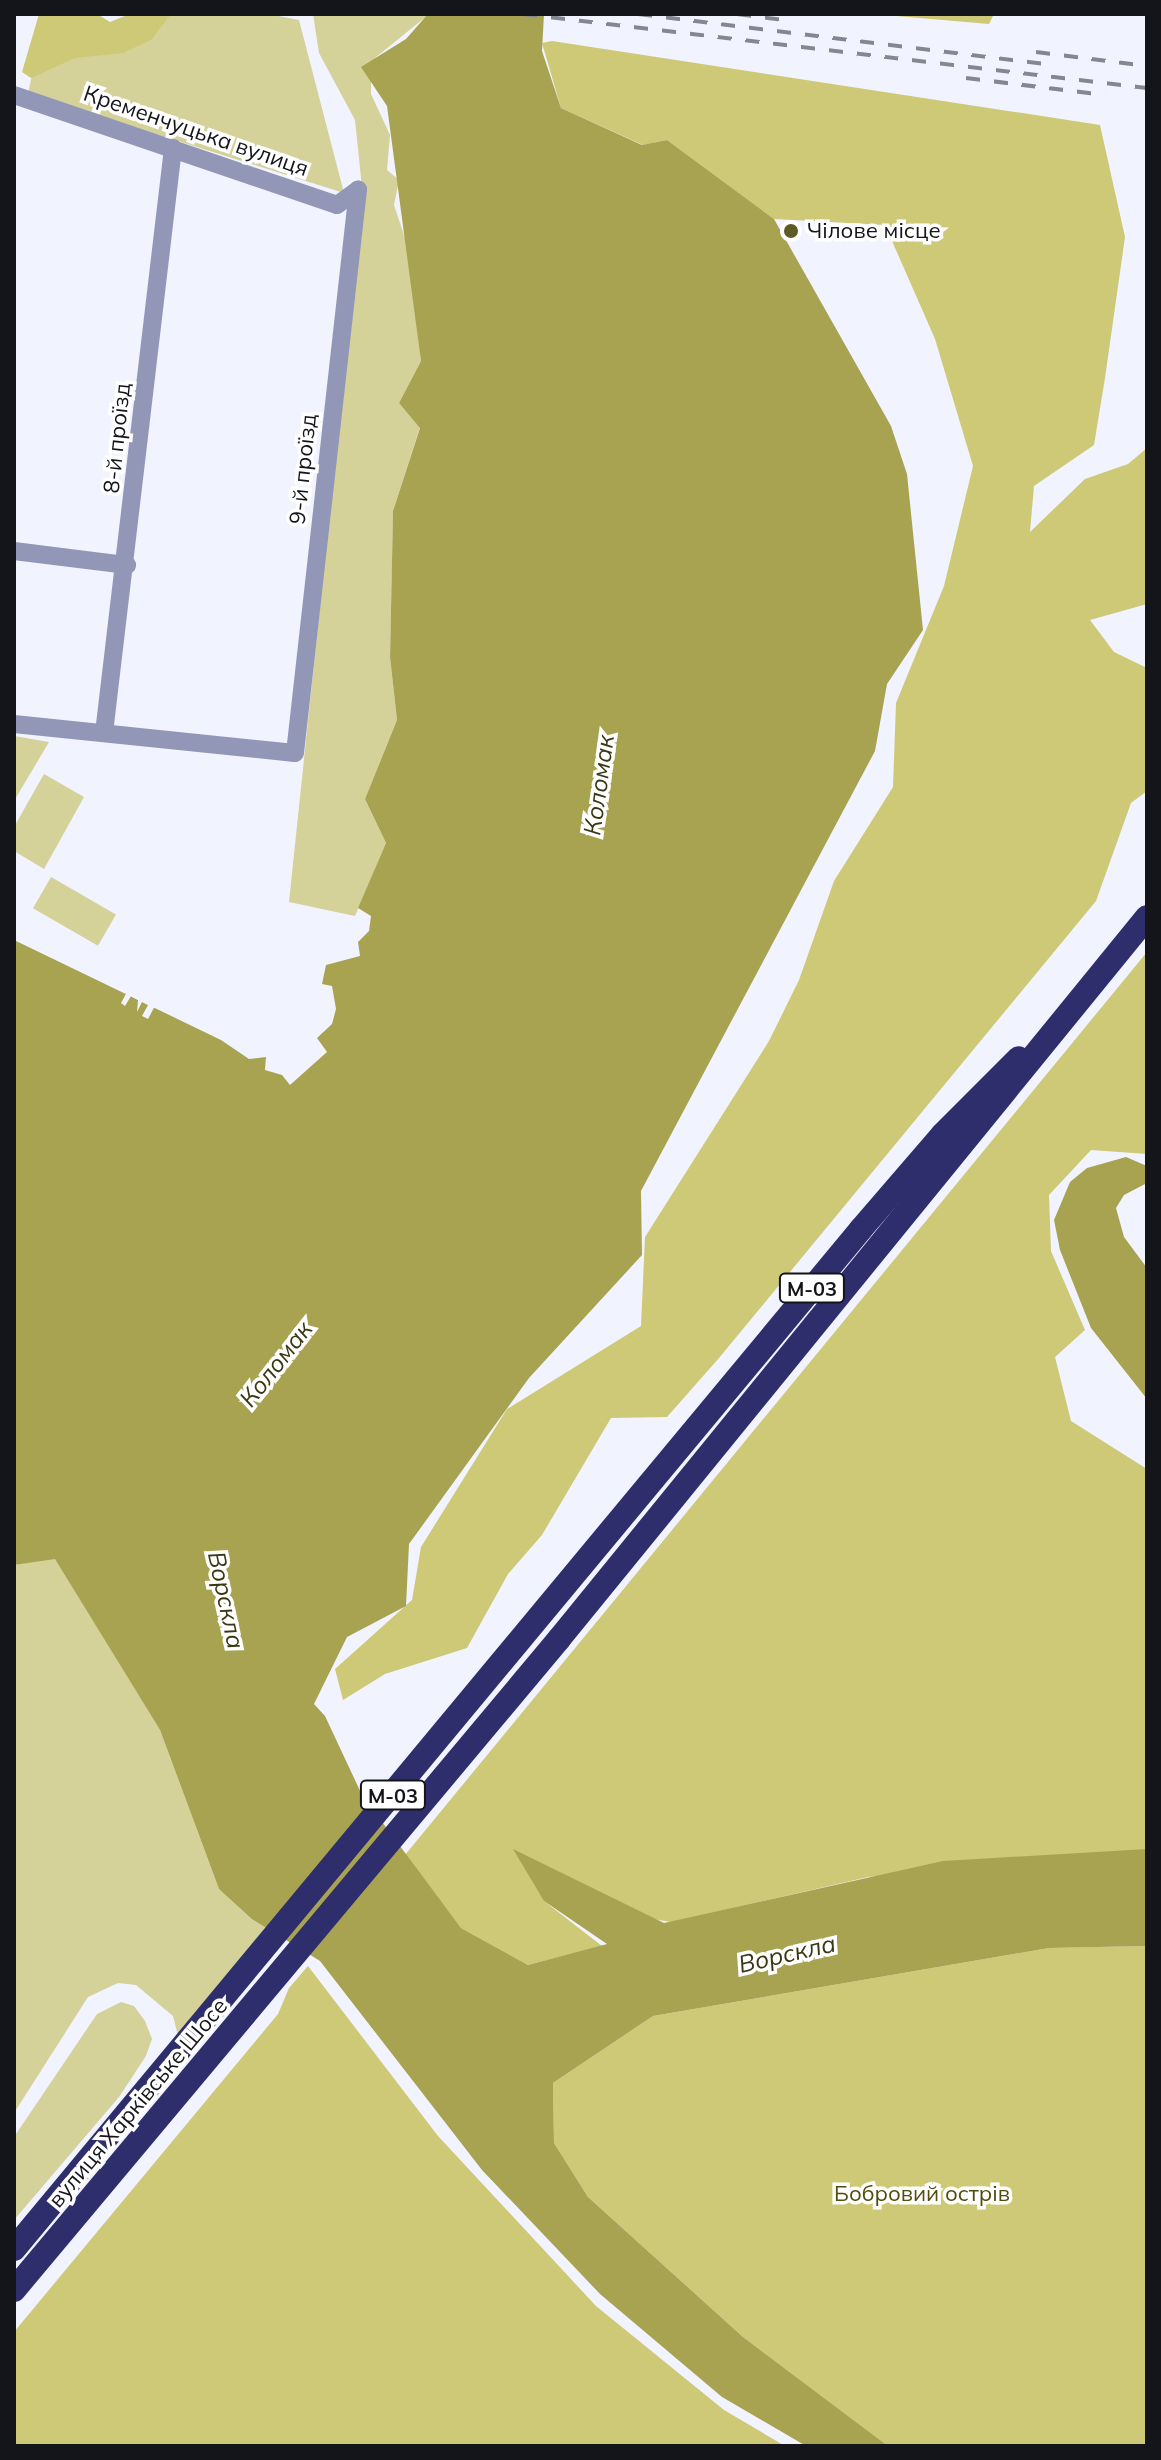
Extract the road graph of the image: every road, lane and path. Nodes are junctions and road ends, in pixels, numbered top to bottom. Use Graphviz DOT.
graph roads {
  1 [pos="14,95"];
  2 [pos="173,148"];
  3 [pos="358,190"];
  4 [pos="14,551"];
  5 [pos="127,565"];
  6 [pos="14,724"];
  7 [pos="104,733"];
  8 [pos="1147,917"];
  9 [pos="1106,972"];
  10 [pos="14,2249"];
  11 [pos="14,2290"];
  1 -- 2 [label="street, Кременчуцька вулиця"];
  2 -- 3 [label="street, Кременчуцька вулиця"];
  2 -- 5 [label="street, 8-й проїзд"];
  3 -- 7 [label="street, 9-й проїзд"];
  4 -- 5 [label="street"];
  5 -- 7 [label="street, 8-й проїзд"];
  6 -- 7 [label="street"];
  8 -- 9 [label="highway, М-03"];
  9 -- 10 [label="highway, вулиця Харківське Шосе / М-03"];
  9 -- 11 [label="highway, вулиця Харківське Шосе / М-03"];
}
